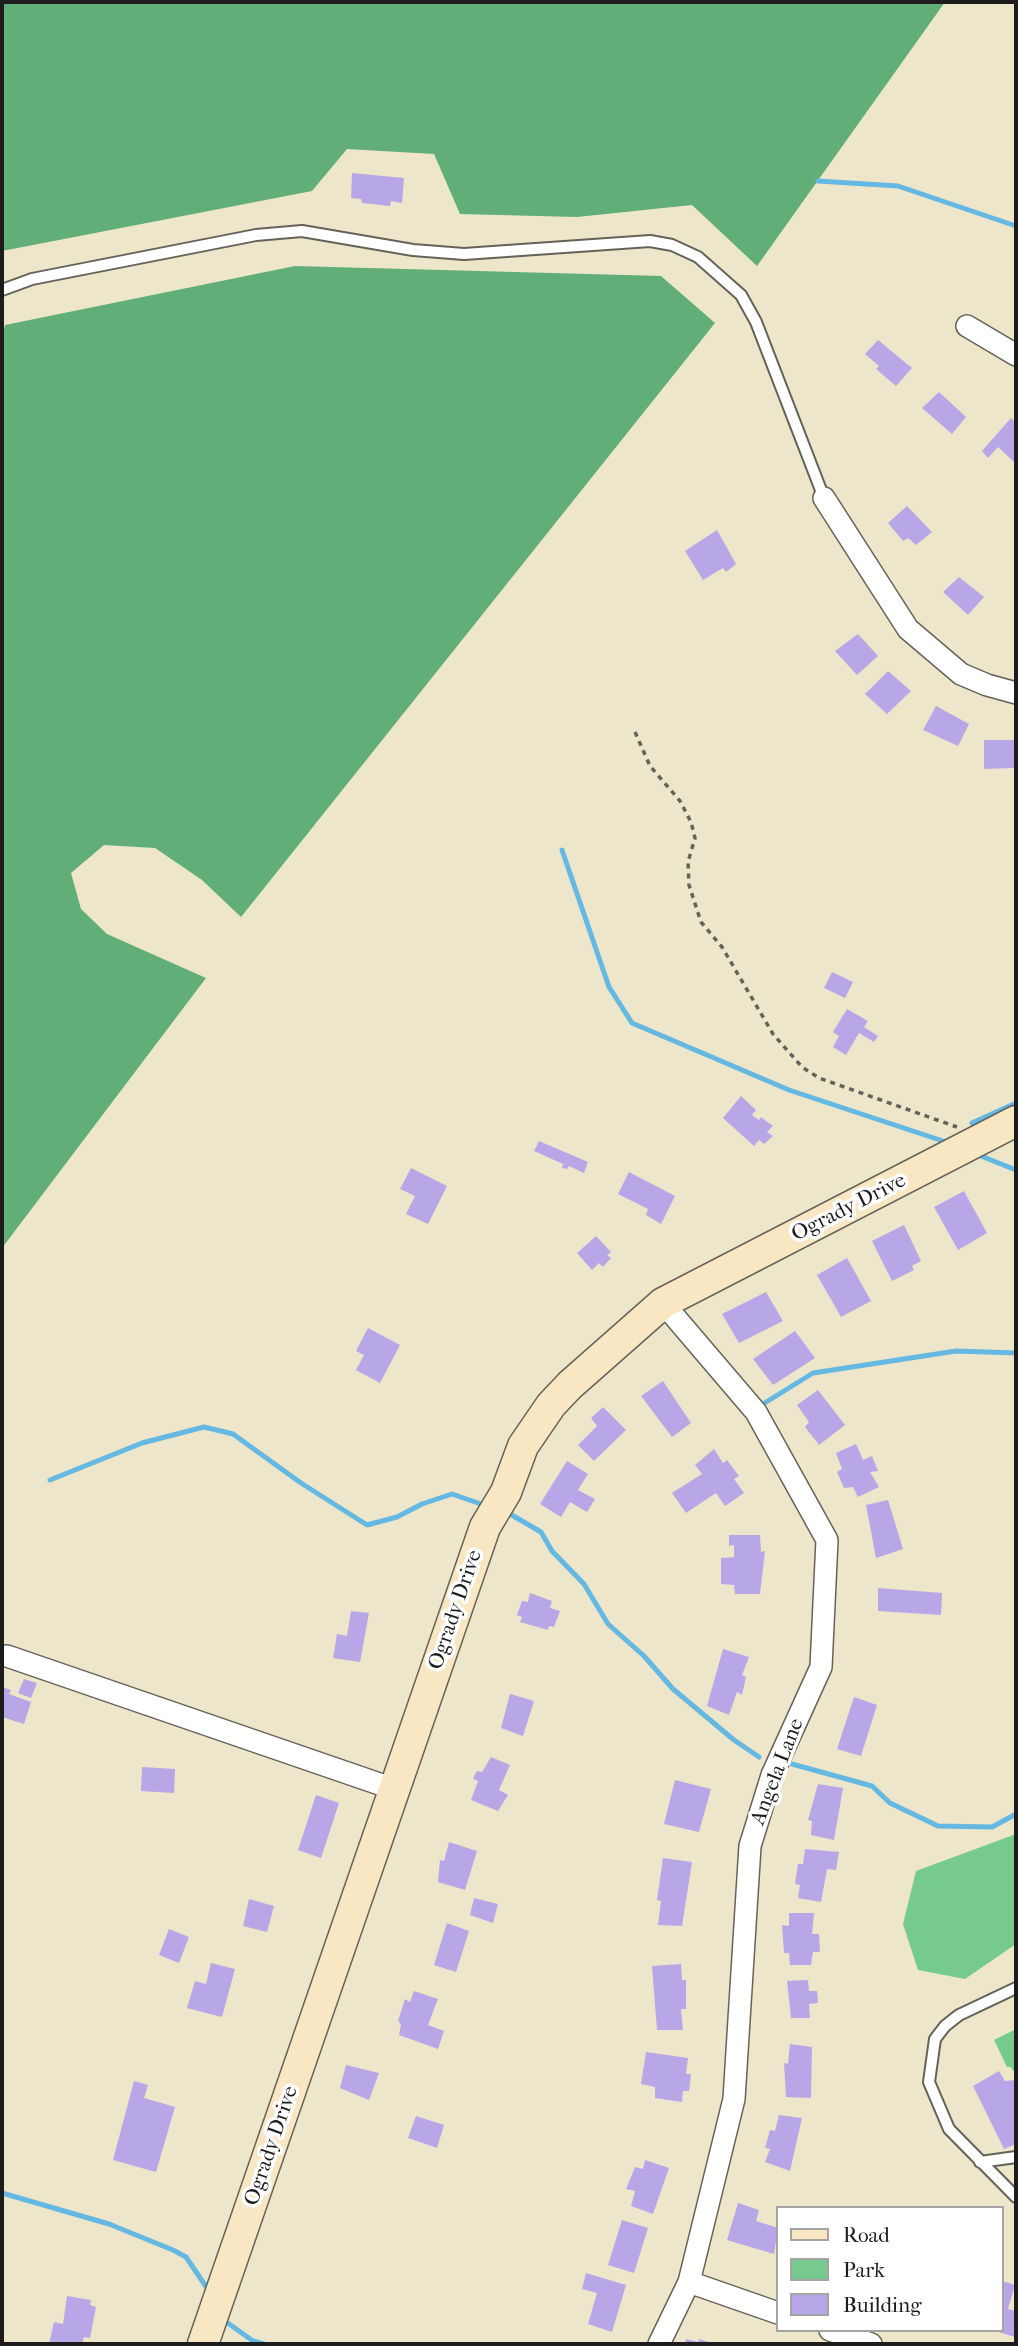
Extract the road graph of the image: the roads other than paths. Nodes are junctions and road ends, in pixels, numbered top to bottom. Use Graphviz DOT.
graph roads {
  1 [pos="2,290"];
  2 [pos="967,326"];
  3 [pos="1016,355"];
  4 [pos="824,498"];
  5 [pos="1016,693"];
  6 [pos="1016,1121"];
  7 [pos="663,1303"];
  8 [pos="7,1656"];
  9 [pos="394,1789"];
  10 [pos="1016,1987"];
  11 [pos="1016,2157"];
  12 [pos="979,2162"];
  13 [pos="1016,2197"];
  14 [pos="689,2282"];
  15 [pos="776,2312"];
  16 [pos="836,2332"];
  17 [pos="203,2344"];
  18 [pos="659,2344"];
  19 [pos="871,2344"];
  1 -- 4 [label="lane"];
  2 -- 3 [label="street"];
  4 -- 5 [label="street"];
  6 -- 7 [label="street, Ogrady Drive"];
  7 -- 9 [label="street, Ogrady Drive"];
  7 -- 14 [label="street, Angela Lane"];
  8 -- 9 [label="street"];
  9 -- 17 [label="street, Ogrady Drive"];
  10 -- 12 [label="lane"];
  11 -- 12 [label="lane"];
  12 -- 13 [label="lane"];
  14 -- 15 [label="street"];
  14 -- 18 [label="street, Angela Lane"];
  16 -- 19 [label="street"];
}
